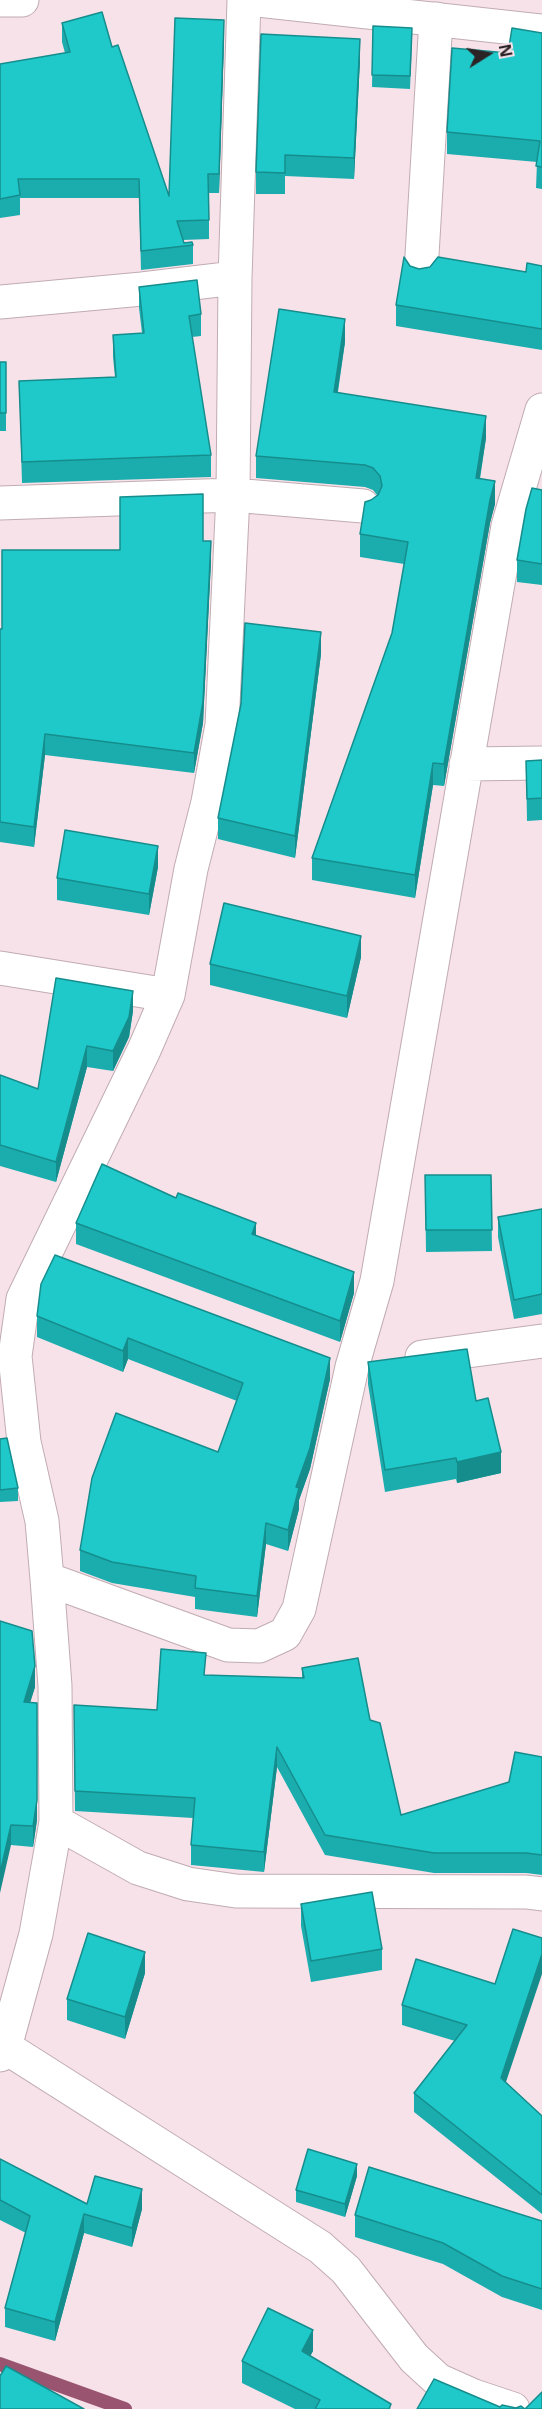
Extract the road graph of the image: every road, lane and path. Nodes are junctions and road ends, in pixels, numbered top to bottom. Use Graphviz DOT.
graph roads {
  1 [pos="0,0"];
  2 [pos="22,0"];
  3 [pos="244,0"];
  4 [pos="258,0"];
  5 [pos="436,19"];
  6 [pos="542,31"];
  7 [pos="421,272"];
  8 [pos="235,278"];
  9 [pos="0,302"];
  10 [pos="542,410"];
  11 [pos="233,495"];
  12 [pos="0,503"];
  13 [pos="363,506"];
  14 [pos="542,763"];
  15 [pos="466,764"];
  16 [pos="0,968"];
  17 [pos="168,995"];
  18 [pos="46,1253"];
  19 [pos="79,1265"];
  20 [pos="542,1341"];
  21 [pos="319,1355"];
  22 [pos="352,1367"];
  23 [pos="47,1580"];
  24 [pos="56,1822"];
  25 [pos="542,1894"];
  26 [pos="2,2051"];
  27 [pos="513,2409"];
  1 -- 2 [label="street"];
  3 -- 8 [label="street"];
  4 -- 5 [label="street"];
  5 -- 6 [label="street"];
  5 -- 7 [label="street"];
  8 -- 9 [label="street"];
  8 -- 11 [label="street"];
  10 -- 15 [label="street"];
  11 -- 12 [label="street"];
  11 -- 13 [label="street"];
  11 -- 17 [label="street"];
  14 -- 15 [label="street"];
  15 -- 22 [label="street"];
  16 -- 17 [label="street"];
  17 -- 18 [label="street"];
  18 -- 19 [label="street"];
  18 -- 23 [label="street"];
  20 -- 22 [label="street"];
  21 -- 22 [label="street"];
  22 -- 23 [label="street"];
  23 -- 24 [label="street"];
  24 -- 25 [label="street"];
  24 -- 26 [label="street"];
  26 -- 27 [label="street"];
}
